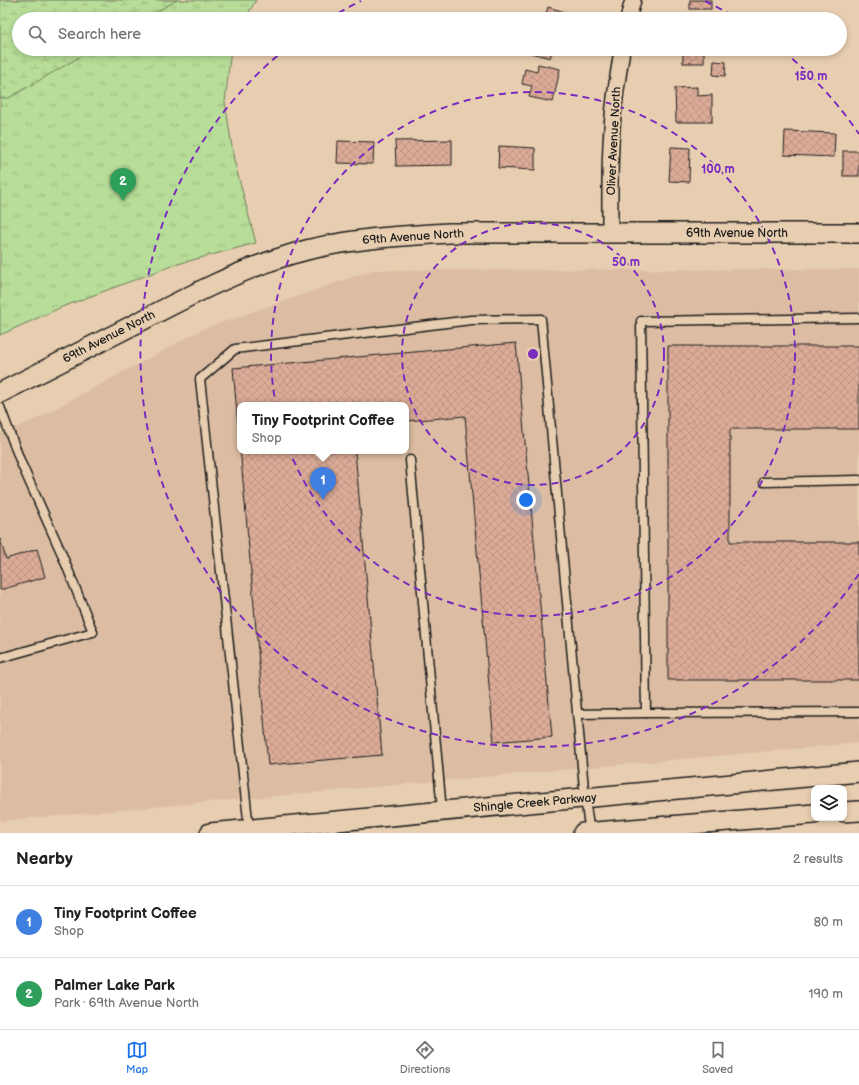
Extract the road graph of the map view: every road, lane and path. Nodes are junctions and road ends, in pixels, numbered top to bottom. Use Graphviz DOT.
graph roads {
  1 [pos="633,0"];
  2 [pos="630,12"];
  3 [pos="621,56"];
  4 [pos="610,233"];
  5 [pos="859,233"];
  6 [pos="859,318"];
  7 [pos="0,393"];
  8 [pos="0,407"];
  9 [pos="410,460"];
  10 [pos="859,480"];
  11 [pos="764,482"];
  12 [pos="0,658"];
  13 [pos="859,712"];
  14 [pos="646,713"];
  15 [pos="577,714"];
  16 [pos="859,772"];
  17 [pos="585,799"];
  18 [pos="442,811"];
  19 [pos="859,811"];
  20 [pos="847,812"];
  21 [pos="811,814"];
  22 [pos="249,829"];
  23 [pos="210,833"];
  24 [pos="588,833"];
  1 -- 2 [label="street"];
  3 -- 4 [label="street, Oliver Avenue North"];
  4 -- 5 [label="street, 69th Avenue North"];
  4 -- 7 [label="street, 69th Avenue North"];
  6 -- 14 [label="lane"];
  8 -- 12 [label="lane"];
  9 -- 18 [label="lane"];
  10 -- 11 [label="lane"];
  13 -- 14 [label="lane"];
  14 -- 15 [label="lane"];
  15 -- 17 [label="lane"];
  15 -- 22 [label="lane"];
  16 -- 17 [label="street, Shingle Creek Parkway"];
  17 -- 18 [label="street, Shingle Creek Parkway"];
  17 -- 24 [label="lane"];
  18 -- 22 [label="street, Shingle Creek Parkway"];
  19 -- 20 [label="street"];
  21 -- 24 [label="street"];
  22 -- 23 [label="street, Shingle Creek Parkway"];
}
